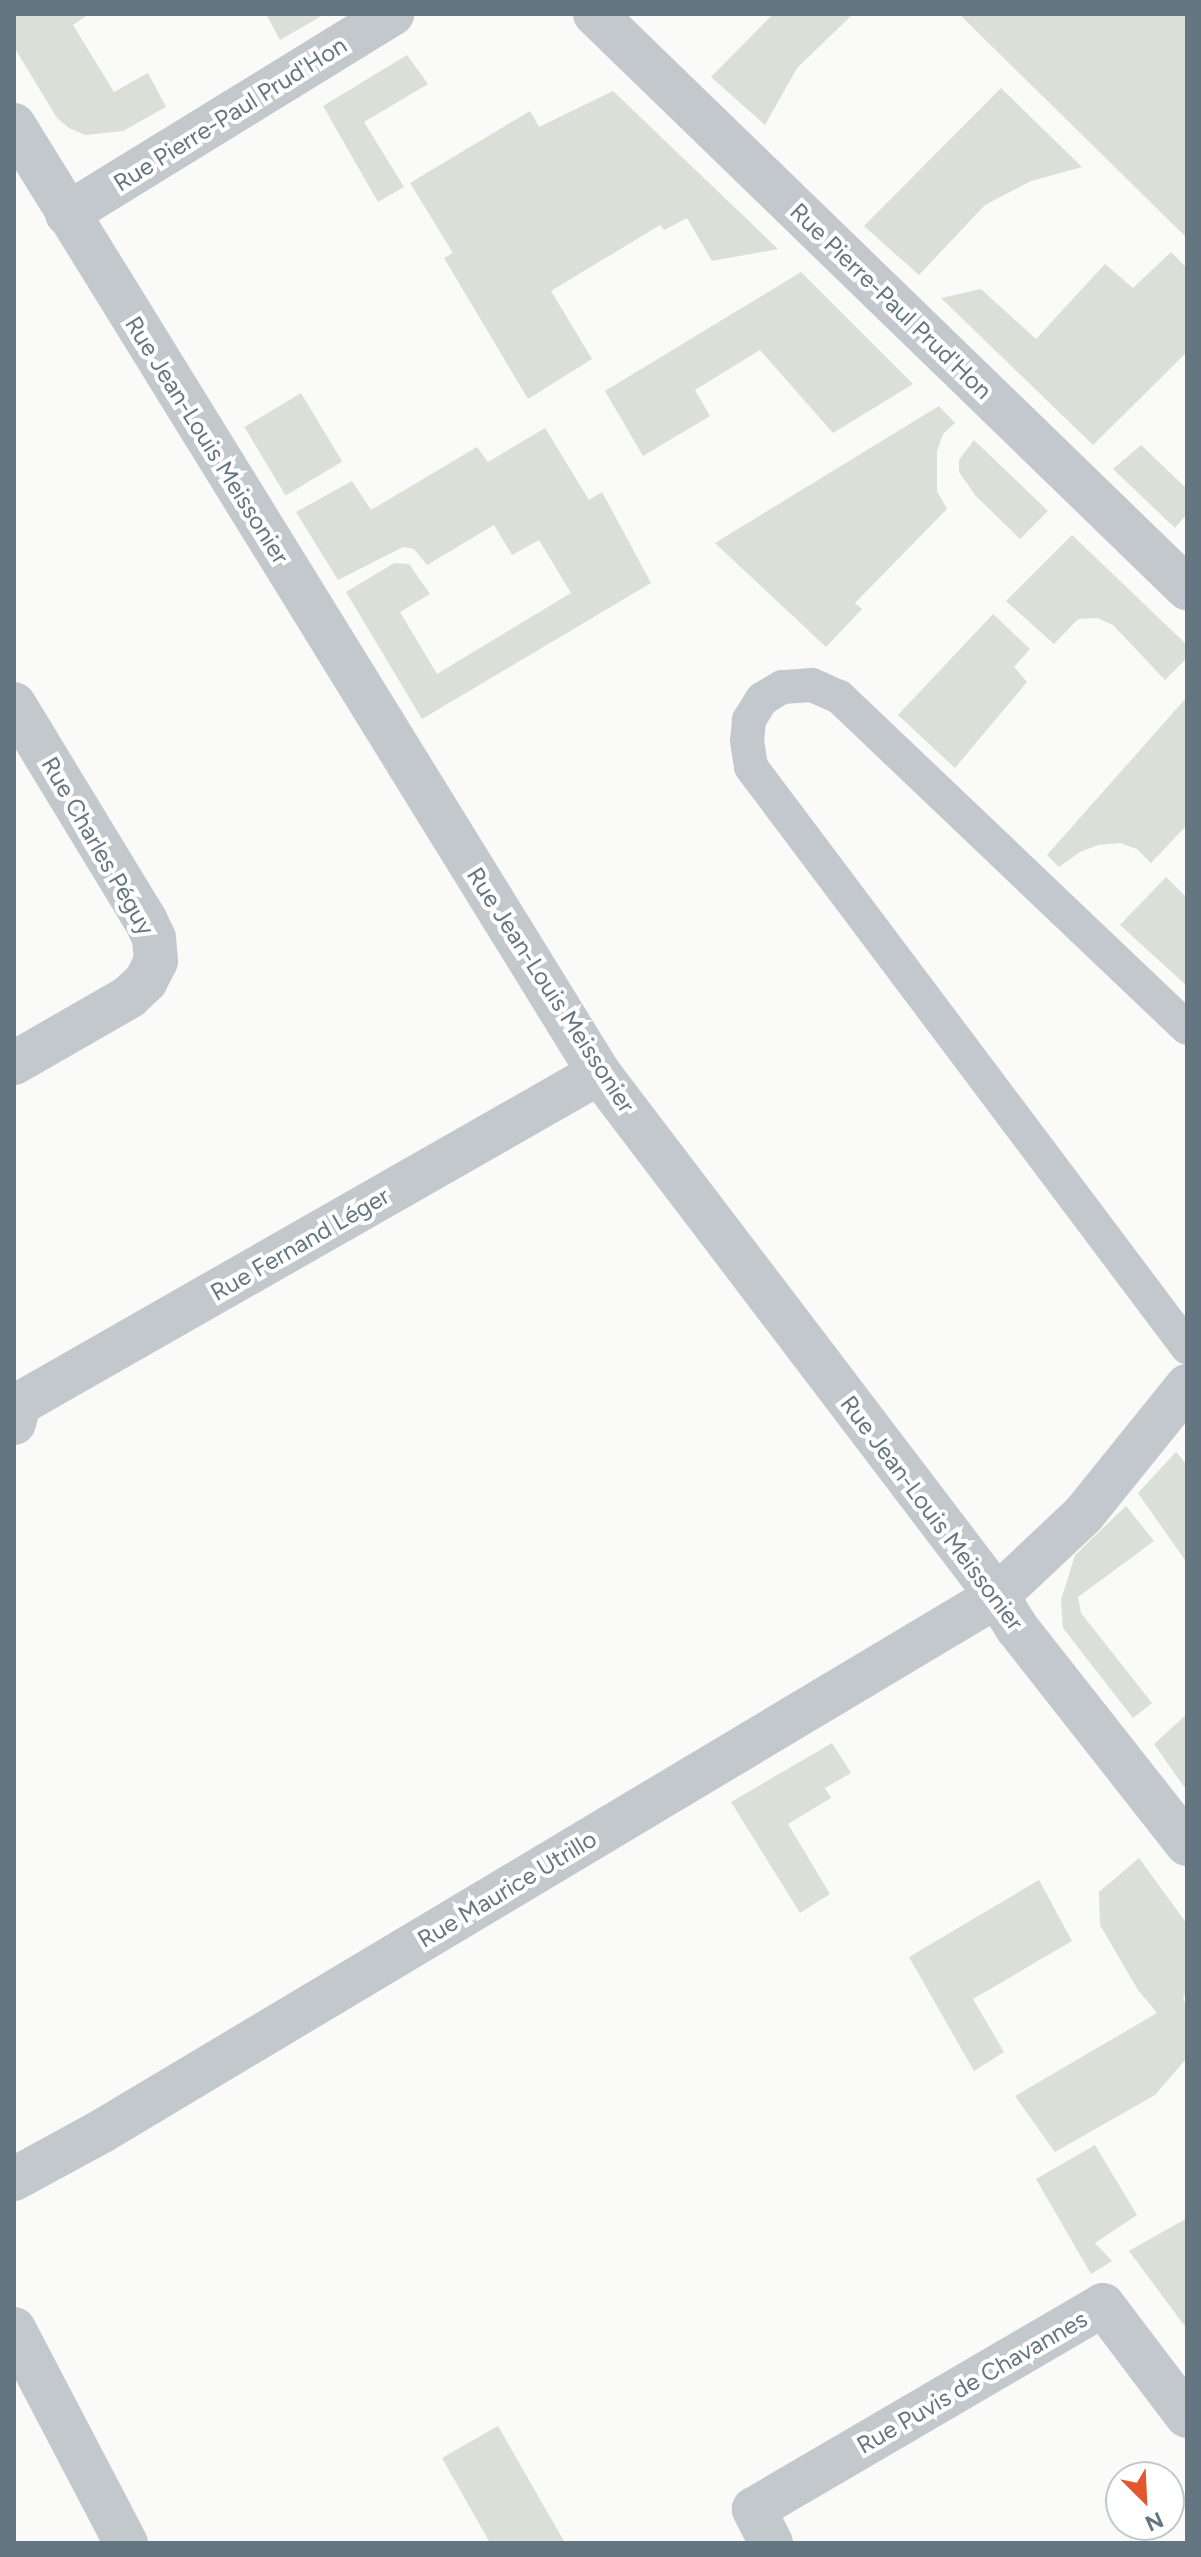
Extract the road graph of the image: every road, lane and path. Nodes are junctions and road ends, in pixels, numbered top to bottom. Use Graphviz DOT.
graph roads {
  1 [pos="392,14"];
  2 [pos="595,14"];
  3 [pos="14,125"];
  4 [pos="67,214"];
  5 [pos="1187,588"];
  6 [pos="14,704"];
  7 [pos="1187,1028"];
  8 [pos="14,1063"];
  9 [pos="599,1073"];
  10 [pos="1187,1347"];
  11 [pos="1187,1386"];
  12 [pos="14,1423"];
  13 [pos="997,1596"];
  14 [pos="1187,1844"];
  15 [pos="14,2179"];
  16 [pos="14,2329"];
  17 [pos="1187,2416"];
  18 [pos="126,2543"];
  19 [pos="771,2543"];
  1 -- 4 [label="street, Rue Pierre-Paul Prud'Hon"];
  2 -- 5 [label="street, Rue Pierre-Paul Prud'Hon"];
  3 -- 4 [label="street, Rue Jean-Louis Meissonier"];
  4 -- 9 [label="street, Rue Jean-Louis Meissonier"];
  6 -- 8 [label="street, Rue Charles Péguy"];
  7 -- 10 [label="lane"];
  9 -- 12 [label="street, Rue Fernand Léger"];
  9 -- 13 [label="street, Rue Jean-Louis Meissonier"];
  11 -- 13 [label="street, Rue Maurice Utrillo"];
  13 -- 14 [label="street, Rue Jean-Louis Meissonier"];
  13 -- 15 [label="street, Rue Maurice Utrillo"];
  16 -- 18 [label="street"];
  17 -- 19 [label="street, Rue Puvis de Chavannes"];
}
